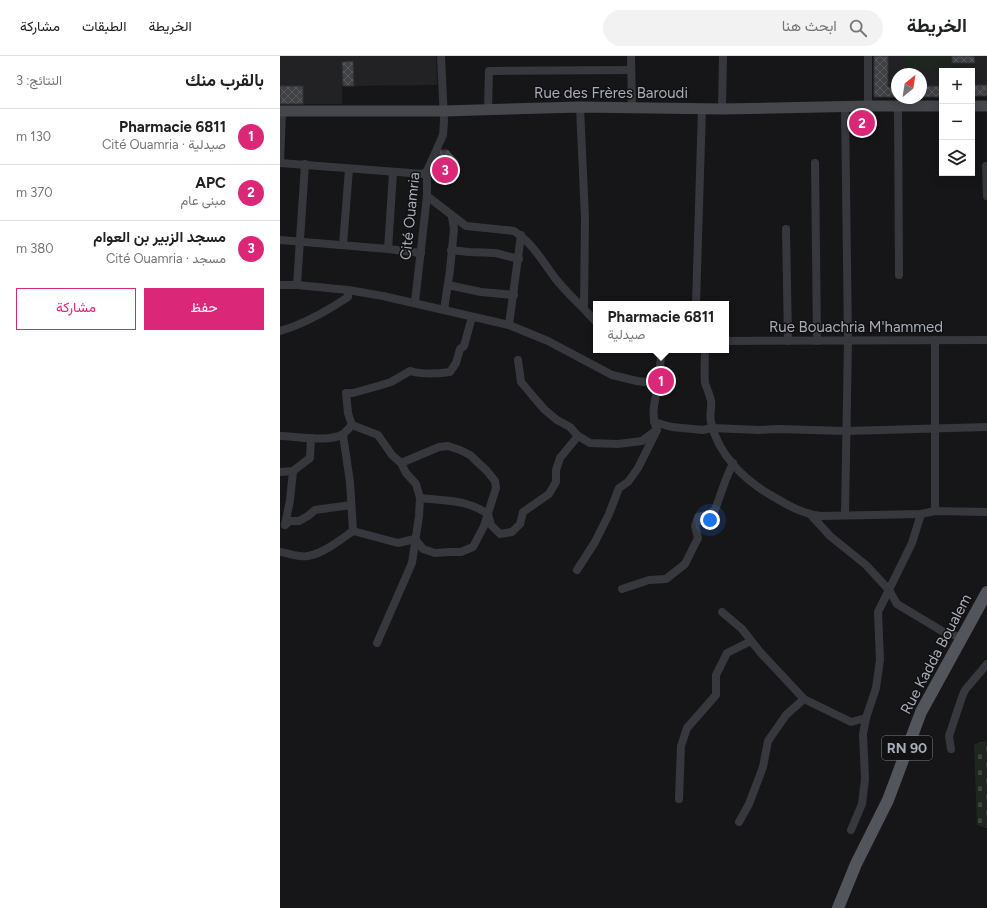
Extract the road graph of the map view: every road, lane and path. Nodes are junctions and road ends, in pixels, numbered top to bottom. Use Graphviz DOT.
graph roads {
  1 [pos="441,56"];
  2 [pos="631,56"];
  3 [pos="723,56"];
  4 [pos="868,56"];
  5 [pos="631,70"];
  6 [pos="845,106"];
  7 [pos="868,106"];
  8 [pos="898,106"];
  9 [pos="939,106"];
  10 [pos="975,106"];
  11 [pos="987,106"];
  12 [pos="580,107"];
  13 [pos="632,108"];
  14 [pos="488,109"];
  15 [pos="702,109"];
  16 [pos="722,109"];
  17 [pos="281,111"];
  18 [pos="444,111"];
  19 [pos="815,162"];
  20 [pos="280,163"];
  21 [pos="305,164"];
  22 [pos="986,166"];
  23 [pos="349,169"];
  24 [pos="427,170"];
  25 [pos="393,173"];
  26 [pos="427,196"];
  27 [pos="987,196"];
  28 [pos="452,216"];
  29 [pos="786,229"];
  30 [pos="521,235"];
  31 [pos="280,240"];
  32 [pos="300,241"];
  33 [pos="343,245"];
  34 [pos="388,249"];
  35 [pos="451,250"];
  36 [pos="421,252"];
  37 [pos="519,259"];
  38 [pos="899,274"];
  39 [pos="280,285"];
  40 [pos="297,285"];
  41 [pos="448,285"];
  42 [pos="348,290"];
  43 [pos="514,295"];
  44 [pos="696,301"];
  45 [pos="415,302"];
  46 [pos="584,309"];
  47 [pos="444,310"];
  48 [pos="472,317"];
  49 [pos="593,319"];
  50 [pos="509,324"];
  51 [pos="280,331"];
  52 [pos="848,340"];
  53 [pos="935,340"];
  54 [pos="987,340"];
  55 [pos="729,341"];
  56 [pos="788,341"];
  57 [pos="817,341"];
  58 [pos="662,353"];
  59 [pos="705,353"];
  60 [pos="518,360"];
  61 [pos="658,384"];
  62 [pos="352,426"];
  63 [pos="655,426"];
  64 [pos="712,428"];
  65 [pos="936,428"];
  66 [pos="987,428"];
  67 [pos="846,430"];
  68 [pos="343,435"];
  69 [pos="280,436"];
  70 [pos="578,436"];
  71 [pos="311,438"];
  72 [pos="401,463"];
  73 [pos="733,463"];
  74 [pos="293,471"];
  75 [pos="280,472"];
  76 [pos="420,498"];
  77 [pos="350,505"];
  78 [pos="935,511"];
  79 [pos="987,512"];
  80 [pos="488,514"];
  81 [pos="921,514"];
  82 [pos="811,515"];
  83 [pos="845,515"];
  84 [pos="353,531"];
  85 [pos="415,539"];
  86 [pos="280,552"];
  87 [pos="576,570"];
  88 [pos="622,589"];
  89 [pos="889,590"];
  90 [pos="987,592"];
  91 [pos="722,612"];
  92 [pos="962,638"];
  93 [pos="751,641"];
  94 [pos="377,643"];
  95 [pos="987,664"];
  96 [pos="804,699"];
  97 [pos="866,718"];
  98 [pos="951,749"];
  99 [pos="678,799"];
  100 [pos="739,822"];
  101 [pos="851,830"];
  102 [pos="838,908"];
  1 -- 18 [label="street, Cité Ouamria"];
  2 -- 5 [label="street"];
  3 -- 16 [label="street"];
  4 -- 7 [label="street"];
  5 -- 13 [label="street"];
  5 -- 14 [label="street"];
  6 -- 7 [label="street, Rue des Frères Baroudi"];
  6 -- 16 [label="street, Rue des Frères Baroudi"];
  6 -- 52 [label="street"];
  7 -- 8 [label="street, Rue des Frères Baroudi"];
  8 -- 9 [label="street, Rue des Frères Baroudi"];
  8 -- 38 [label="street"];
  10 -- 11 [label="street"];
  12 -- 13 [label="street, Rue des Frères Baroudi"];
  12 -- 14 [label="street, Rue des Frères Baroudi"];
  12 -- 46 [label="street"];
  13 -- 15 [label="street, Rue des Frères Baroudi"];
  14 -- 18 [label="street, Rue des Frères Baroudi"];
  15 -- 16 [label="street, Rue des Frères Baroudi"];
  15 -- 44 [label="street"];
  17 -- 18 [label="street, Rue des Frères Baroudi"];
  17 -- 20 [label="street"];
  18 -- 24 [label="street, Cité Ouamria"];
  19 -- 57 [label="street"];
  20 -- 21 [label="street"];
  21 -- 23 [label="street"];
  21 -- 32 [label="street"];
  22 -- 27 [label="street"];
  23 -- 25 [label="street"];
  23 -- 33 [label="street"];
  24 -- 25 [label="street"];
  24 -- 26 [label="street, Cité Ouamria"];
  25 -- 34 [label="street"];
  26 -- 28 [label="street"];
  26 -- 36 [label="street, Cité Ouamria"];
  28 -- 30 [label="street"];
  28 -- 35 [label="street"];
  29 -- 56 [label="street"];
  30 -- 37 [label="street"];
  30 -- 46 [label="street"];
  31 -- 32 [label="street"];
  32 -- 33 [label="street"];
  32 -- 40 [label="street"];
  33 -- 34 [label="street"];
  34 -- 36 [label="street"];
  35 -- 37 [label="street"];
  35 -- 41 [label="street"];
  36 -- 45 [label="street, Cité Ouamria"];
  37 -- 43 [label="street"];
  39 -- 40 [label="street"];
  40 -- 42 [label="street"];
  41 -- 43 [label="street"];
  41 -- 47 [label="street"];
  42 -- 45 [label="street"];
  42 -- 51 [label="street"];
  43 -- 50 [label="street"];
  45 -- 47 [label="street"];
  46 -- 49 [label="street"];
  47 -- 48 [label="street"];
  48 -- 50 [label="street"];
  48 -- 62 [label="street"];
  50 -- 61 [label="street"];
  52 -- 53 [label="street, Rue Bouachria M'hammed"];
  52 -- 57 [label="street, Rue Bouachria M'hammed"];
  52 -- 67 [label="street"];
  53 -- 54 [label="street, Rue Bouachria M'hammed"];
  53 -- 65 [label="street"];
  55 -- 56 [label="street, Rue Bouachria M'hammed"];
  56 -- 57 [label="street, Rue Bouachria M'hammed"];
  58 -- 61 [label="street"];
  59 -- 64 [label="street"];
  60 -- 70 [label="street"];
  61 -- 63 [label="street"];
  62 -- 68 [label="street"];
  62 -- 72 [label="street"];
  63 -- 64 [label="street"];
  63 -- 70 [label="street"];
  63 -- 87 [label="street"];
  64 -- 67 [label="street"];
  64 -- 73 [label="street"];
  65 -- 66 [label="street"];
  65 -- 67 [label="street"];
  65 -- 78 [label="street"];
  67 -- 83 [label="street"];
  68 -- 71 [label="street"];
  68 -- 77 [label="street"];
  69 -- 71 [label="street"];
  70 -- 80 [label="street"];
  71 -- 74 [label="street"];
  72 -- 76 [label="street"];
  72 -- 80 [label="street"];
  73 -- 82 [label="street"];
  73 -- 88 [label="street"];
  74 -- 75 [label="street"];
  74 -- 77 [label="street"];
  76 -- 80 [label="street"];
  76 -- 85 [label="street"];
  77 -- 84 [label="street"];
  78 -- 79 [label="street"];
  78 -- 81 [label="street"];
  80 -- 85 [label="street"];
  81 -- 83 [label="street"];
  81 -- 89 [label="street"];
  82 -- 83 [label="street"];
  82 -- 89 [label="street"];
  84 -- 85 [label="street"];
  84 -- 86 [label="street"];
  85 -- 94 [label="street"];
  89 -- 92 [label="street"];
  89 -- 97 [label="street"];
  90 -- 92 [label="main road, Rue Kadda Boualem / RN 90"];
  91 -- 93 [label="street"];
  92 -- 102 [label="main road, Rue Kadda Boualem / RN 90"];
  93 -- 96 [label="street"];
  93 -- 99 [label="street"];
  95 -- 98 [label="street"];
  96 -- 97 [label="street"];
  96 -- 100 [label="street"];
  97 -- 101 [label="street"];
}
